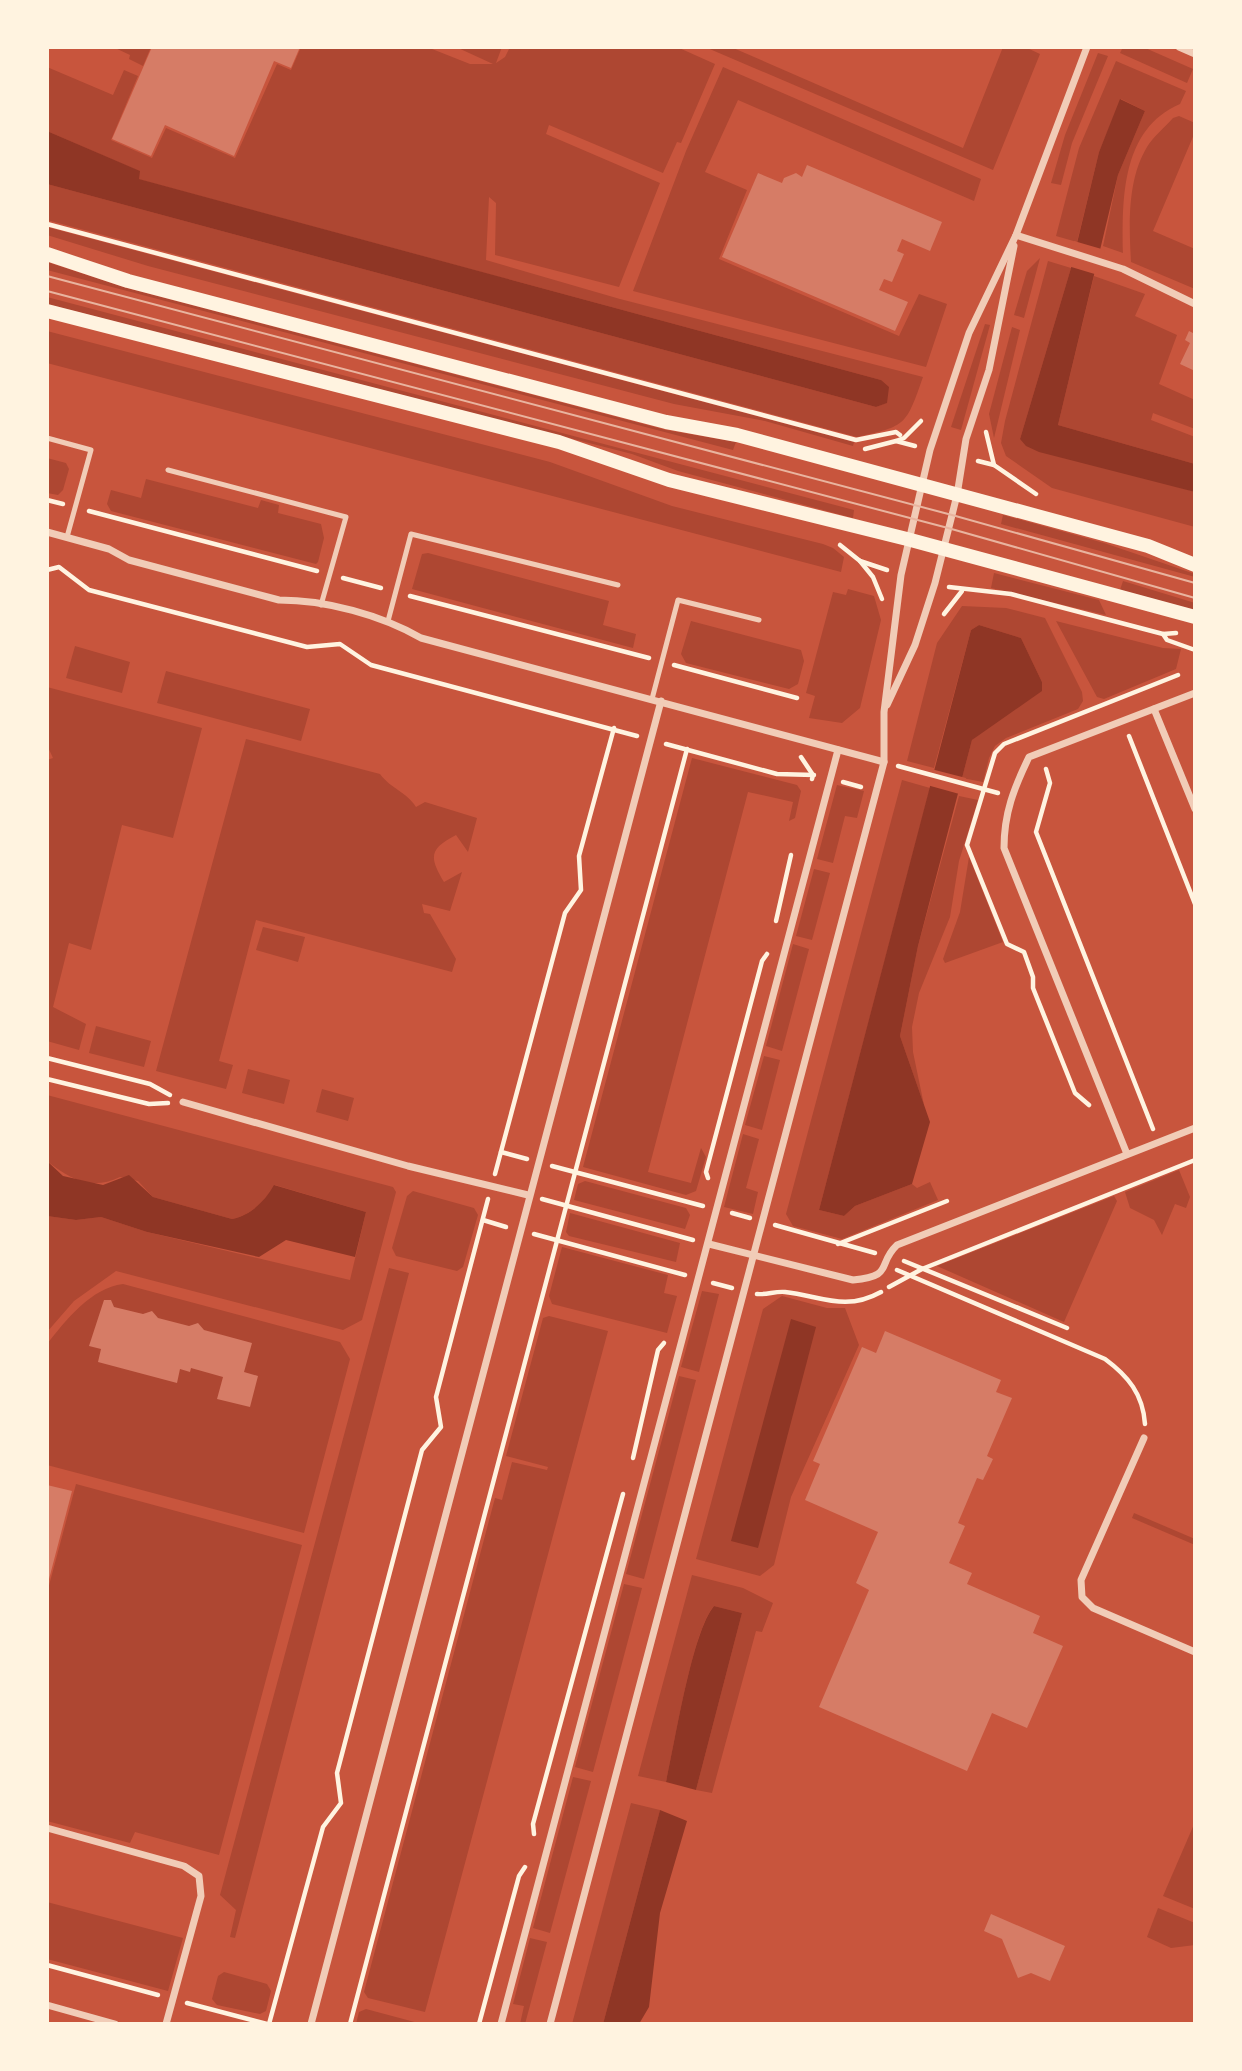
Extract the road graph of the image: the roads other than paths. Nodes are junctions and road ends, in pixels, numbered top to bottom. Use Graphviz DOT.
graph roads {
  1 [pos="1087,47"];
  2 [pos="1179,47"];
  3 [pos="1195,54"];
  4 [pos="1016,235"];
  5 [pos="47,254"];
  6 [pos="1195,304"];
  7 [pos="47,311"];
  8 [pos="47,438"];
  9 [pos="168,470"];
  10 [pos="921,485"];
  11 [pos="957,495"];
  12 [pos="47,531"];
  13 [pos="67,537"];
  14 [pos="907,539"];
  15 [pos="943,550"];
  16 [pos="1195,565"];
  17 [pos="618,585"];
  18 [pos="321,605"];
  19 [pos="1195,617"];
  20 [pos="388,621"];
  21 [pos="759,621"];
  22 [pos="1195,694"];
  23 [pos="652,699"];
  24 [pos="661,701"];
  25 [pos="1154,709"];
  26 [pos="884,712"];
  27 [pos="838,750"];
  28 [pos="884,762"];
  29 [pos="1195,809"];
  30 [pos="183,1102"];
  31 [pos="1195,1128"];
  32 [pos="1127,1154"];
  33 [pos="528,1195"];
  34 [pos="709,1244"];
  35 [pos="753,1254"];
  36 [pos="1144,1438"];
  37 [pos="1195,1652"];
  38 [pos="47,1828"];
  39 [pos="47,2005"];
  40 [pos="115,2024"];
  41 [pos="166,2024"];
  42 [pos="311,2024"];
  43 [pos="501,2024"];
  44 [pos="550,2024"];
  1 -- 4 [label="street"];
  2 -- 3 [label="street"];
  4 -- 6 [label="street"];
  4 -- 10 [label="street"];
  4 -- 11 [label="street"];
  5 -- 10 [label="main road"];
  7 -- 14 [label="main road"];
  8 -- 13 [label="lane"];
  9 -- 18 [label="lane"];
  10 -- 11 [label="main road"];
  10 -- 14 [label="street"];
  11 -- 15 [label="street"];
  11 -- 16 [label="main road"];
  12 -- 13 [label="street"];
  13 -- 18 [label="street"];
  14 -- 15 [label="main road"];
  14 -- 26 [label="street"];
  15 -- 19 [label="main road"];
  15 -- 26 [label="street"];
  17 -- 20 [label="lane"];
  18 -- 20 [label="street"];
  20 -- 23 [label="street"];
  21 -- 23 [label="lane"];
  22 -- 25 [label="street"];
  23 -- 24 [label="street"];
  24 -- 27 [label="street"];
  24 -- 33 [label="street"];
  25 -- 29 [label="street"];
  25 -- 32 [label="street"];
  26 -- 28 [label="street"];
  27 -- 28 [label="street"];
  27 -- 34 [label="street"];
  28 -- 35 [label="street"];
  30 -- 33 [label="street"];
  31 -- 32 [label="street"];
  32 -- 35 [label="street"];
  33 -- 42 [label="street"];
  34 -- 35 [label="street"];
  34 -- 43 [label="street"];
  35 -- 44 [label="street"];
  36 -- 37 [label="street"];
  38 -- 41 [label="street"];
  39 -- 40 [label="street"];
}
